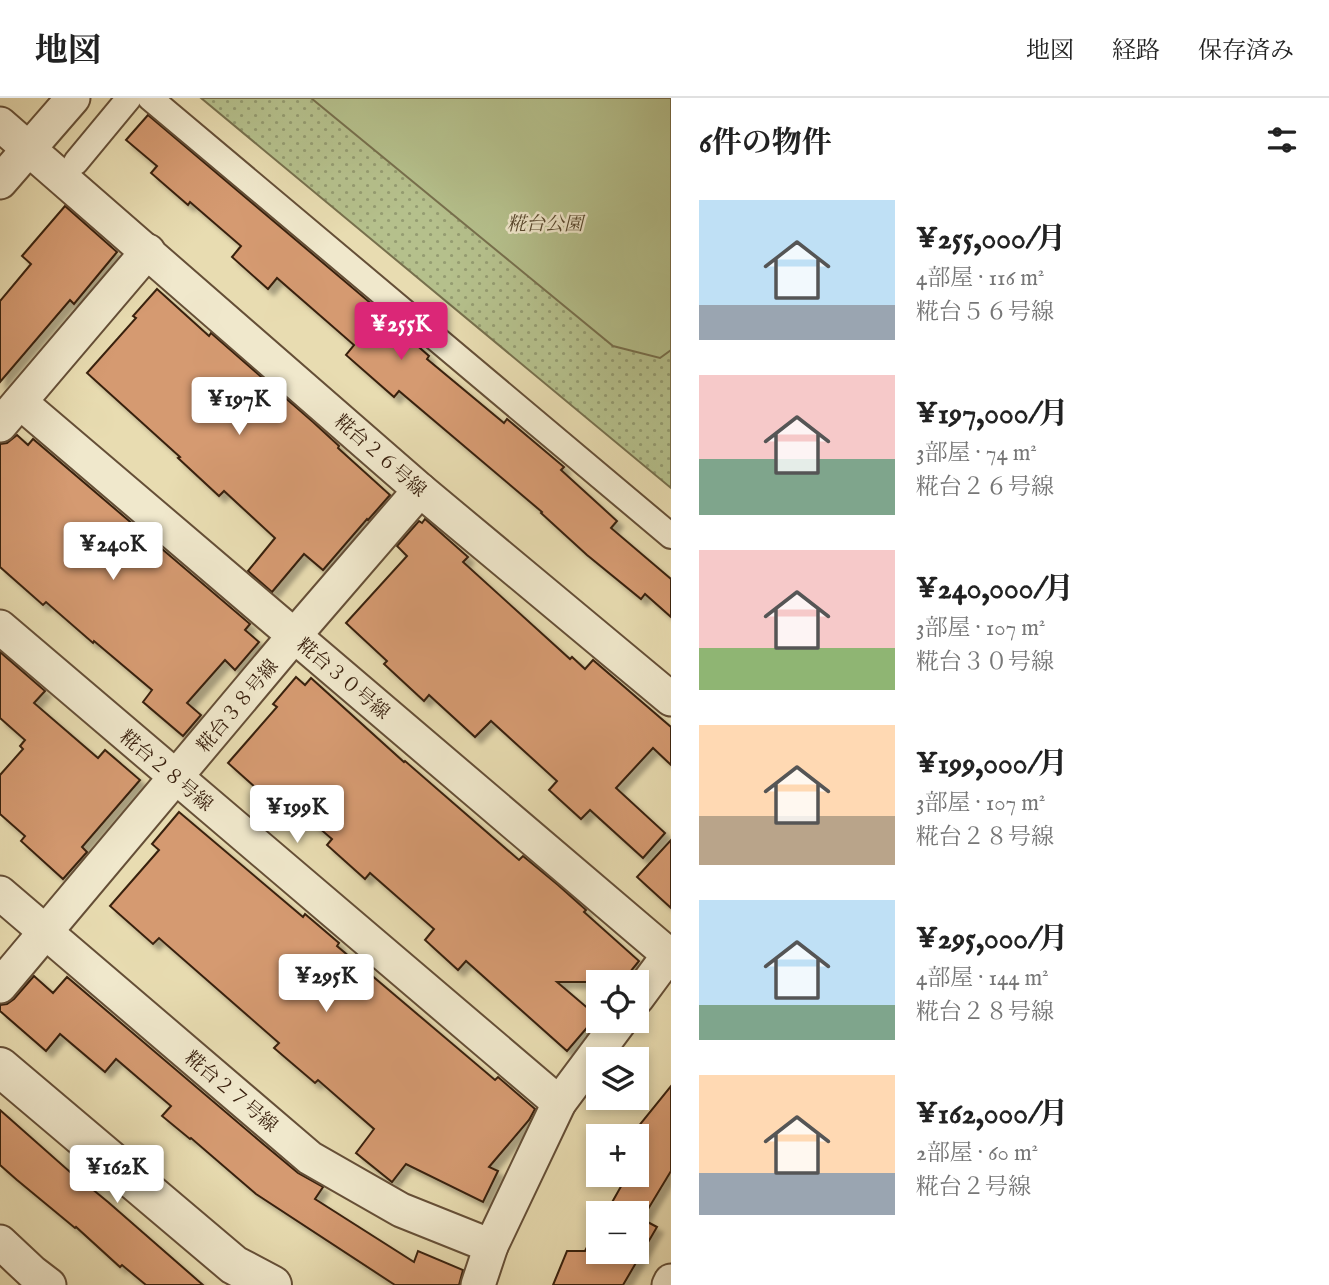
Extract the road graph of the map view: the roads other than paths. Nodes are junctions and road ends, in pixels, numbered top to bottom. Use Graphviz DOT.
graph roads {
  1 [pos="73,98"];
  2 [pos="129,98"];
  3 [pos="150,98"];
  4 [pos="0,124"];
  5 [pos="29,148"];
  6 [pos="76,162"];
  7 [pos="0,182"];
  8 [pos="148,251"];
  9 [pos="10,414"];
  10 [pos="421,489"];
  11 [pos="671,537"];
  12 [pos="0,627"];
  13 [pos="294,636"];
  14 [pos="671,699"];
  15 [pos="176,778"];
  16 [pos="0,893"];
  17 [pos="44,932"];
  18 [pos="670,954"];
  19 [pos="649,982"];
  20 [pos="0,986"];
  21 [pos="611,1033"];
  22 [pos="0,1067"];
  23 [pos="559,1103"];
  24 [pos="0,1242"];
  25 [pos="491,1245"];
  26 [pos="34,1281"];
  27 [pos="272,1285"];
  28 [pos="478,1285"];
  1 -- 5 [label="street"];
  2 -- 6 [label="street"];
  3 -- 11 [label="street"];
  4 -- 5 [label="street, 糀台２６号線"];
  5 -- 7 [label="street"];
  5 -- 8 [label="street, 糀台２６号線"];
  8 -- 9 [label="street"];
  8 -- 10 [label="street, 糀台２６号線"];
  9 -- 13 [label="street, 糀台３０号線"];
  10 -- 13 [label="street, 糀台３８号線"];
  10 -- 14 [label="street, 糀台２６号線"];
  12 -- 15 [label="street, 糀台２８号線"];
  13 -- 15 [label="street, 糀台３８号線"];
  13 -- 18 [label="street, 糀台３０号線"];
  15 -- 17 [label="street, 糀台３８号線"];
  15 -- 23 [label="street, 糀台２８号線"];
  16 -- 17 [label="street, 糀台２７号線"];
  17 -- 20 [label="street, 糀台３８号線"];
  17 -- 25 [label="street, 糀台２７号線"];
  18 -- 19 [label="street"];
  21 -- 23 [label="street"];
  22 -- 27 [label="street"];
  23 -- 25 [label="street"];
  24 -- 26 [label="street"];
  25 -- 28 [label="street"];
}
